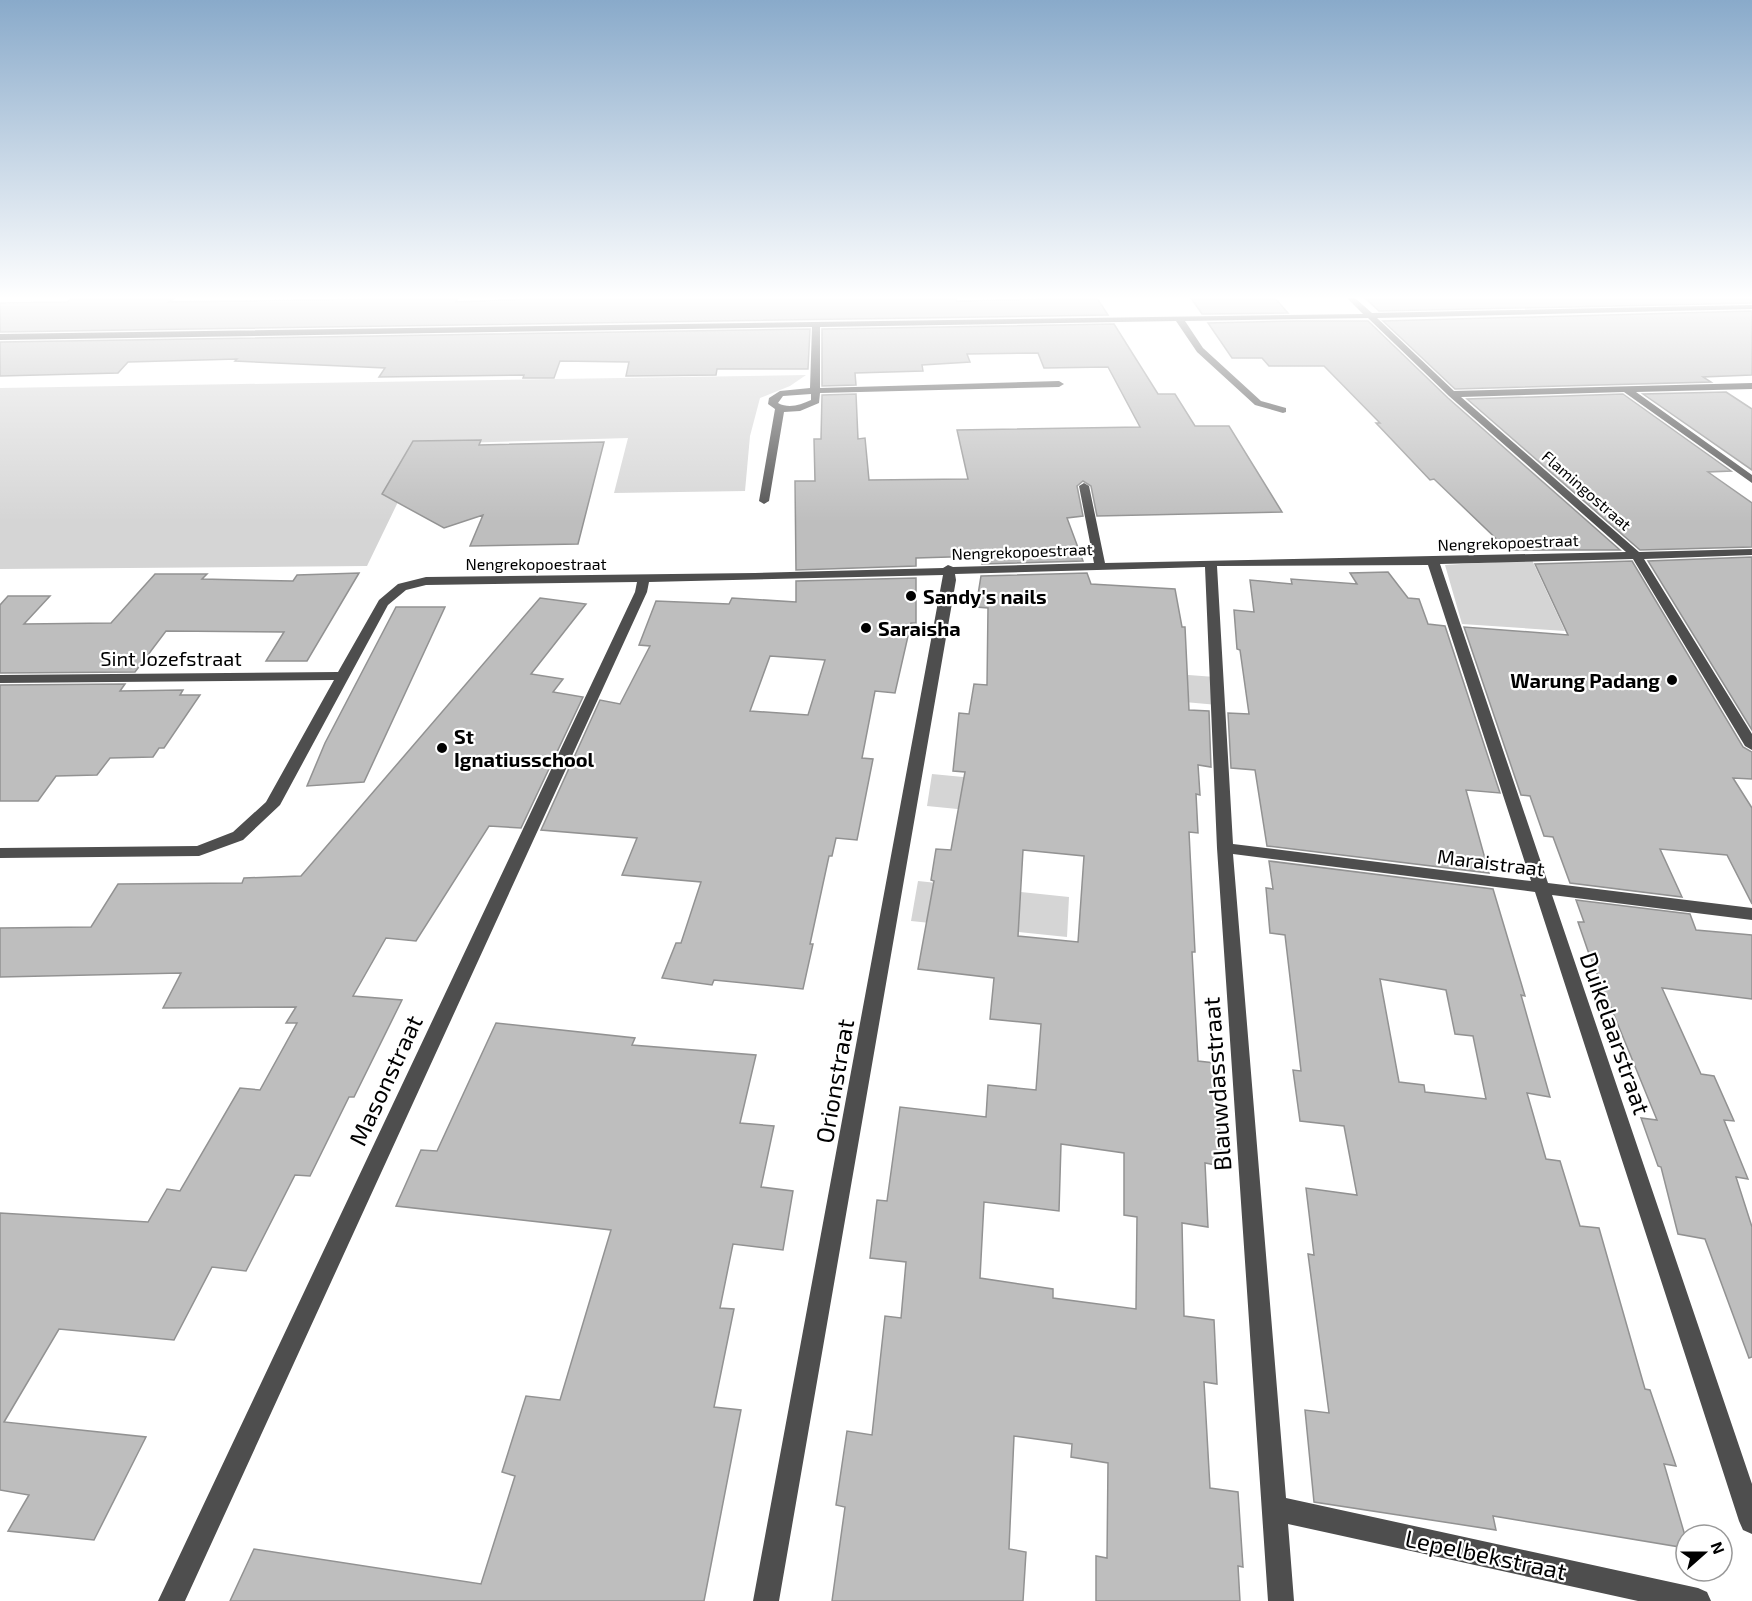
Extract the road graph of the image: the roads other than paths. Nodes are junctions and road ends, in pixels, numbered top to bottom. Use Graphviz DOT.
graph roads {
  1 [pos="815,373"];
  2 [pos="1225,373"];
  3 [pos="1429,373"];
  4 [pos="1059,384"];
  5 [pos="1752,386"];
  6 [pos="1627,390"];
  7 [pos="815,392"];
  8 [pos="1452,394"];
  9 [pos="780,409"];
  10 [pos="1283,410"];
  11 [pos="1752,480"];
  12 [pos="1084,486"];
  13 [pos="764,501"];
  14 [pos="1752,552"];
  15 [pos="1636,555"];
  16 [pos="1433,561"];
  17 [pos="1209,562"];
  18 [pos="1100,566"];
  19 [pos="948,570"];
  20 [pos="644,579"];
  21 [pos="343,676"];
  22 [pos="0,679"];
  23 [pos="1752,746"];
  24 [pos="1225,848"];
  25 [pos="0,854"];
  26 [pos="1540,889"];
  27 [pos="1752,914"];
  28 [pos="1273,1508"];
  29 [pos="1752,1521"];
  30 [pos="171,1601"];
  31 [pos="766,1601"];
  32 [pos="1281,1601"];
  33 [pos="1698,1601"];
  1 -- 7 [label="street"];
  2 -- 10 [label="street"];
  3 -- 8 [label="street, Flamingostraat"];
  4 -- 7 [label="street"];
  5 -- 6 [label="street"];
  6 -- 8 [label="street"];
  6 -- 11 [label="street"];
  7 -- 9 [label="street"];
  7 -- 9 [label="street"];
  8 -- 15 [label="street, Flamingostraat"];
  9 -- 13 [label="street"];
  12 -- 18 [label="street"];
  14 -- 15 [label="street, Nengrekopoestraat"];
  15 -- 16 [label="street, Nengrekopoestraat"];
  15 -- 23 [label="street, Flamingostraat"];
  16 -- 17 [label="street, Nengrekopoestraat"];
  16 -- 26 [label="street, Duikelaarstraat"];
  17 -- 18 [label="street, Nengrekopoestraat"];
  17 -- 24 [label="street, Blauwdasstraat"];
  18 -- 19 [label="street, Nengrekopoestraat"];
  19 -- 20 [label="street, Nengrekopoestraat"];
  19 -- 31 [label="street, Orionstraat"];
  20 -- 21 [label="street, Nengrekopoestraat"];
  20 -- 30 [label="street, Masonstraat"];
  21 -- 22 [label="street, Sint Jozefstraat"];
  21 -- 25 [label="street, Nengrekopoestraat"];
  24 -- 26 [label="street, Maraistraat"];
  24 -- 28 [label="street, Blauwdasstraat"];
  26 -- 27 [label="street, Maraistraat"];
  26 -- 29 [label="street, Duikelaarstraat"];
  28 -- 32 [label="street, Blauwdasstraat"];
  28 -- 33 [label="street, Lepelbekstraat"];
}
